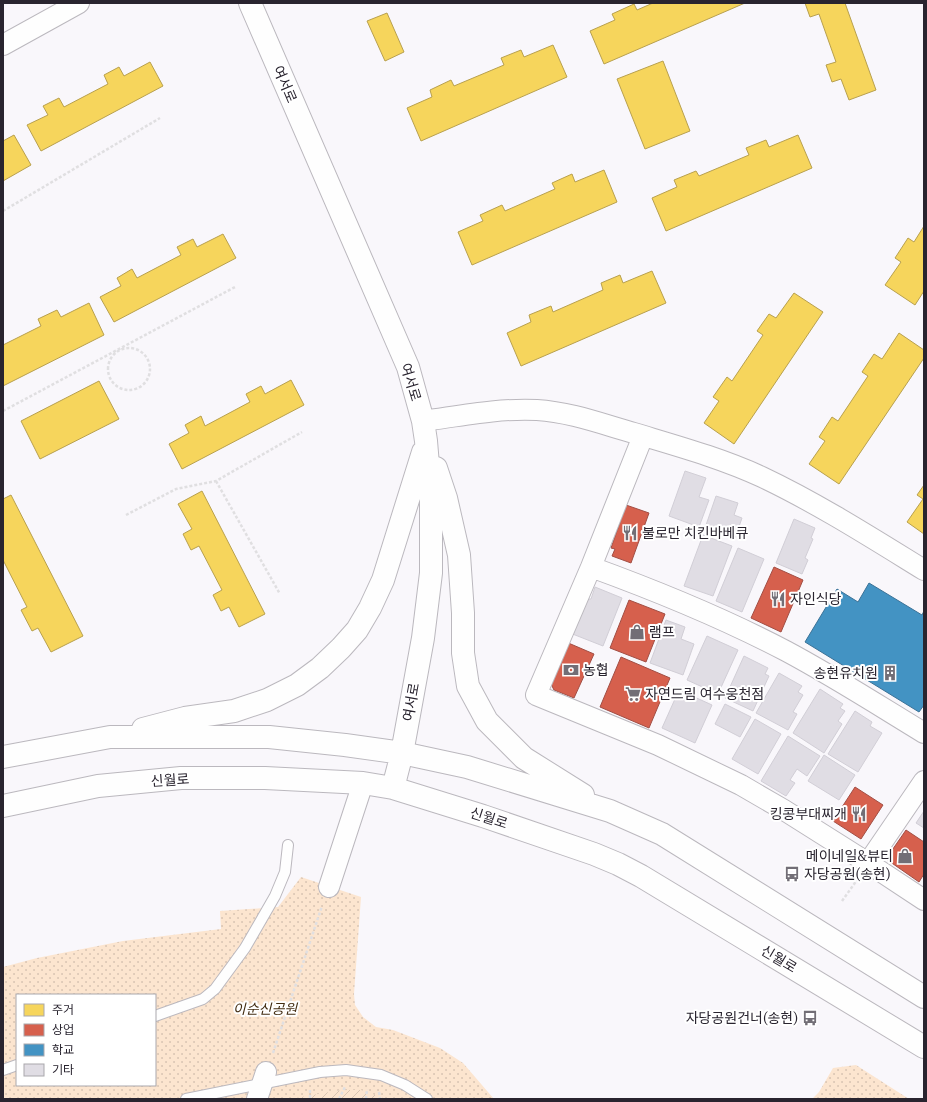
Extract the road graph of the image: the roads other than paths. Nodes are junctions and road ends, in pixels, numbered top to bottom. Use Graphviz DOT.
graph roads {
  1 [pos="79,3"];
  2 [pos="250,3"];
  3 [pos="3,46"];
  4 [pos="425,431"];
  5 [pos="643,436"];
  6 [pos="591,567"];
  7 [pos="924,570"];
  8 [pos="924,733"];
  9 [pos="110,737"];
  10 [pos="402,752"];
  11 [pos="3,757"];
  12 [pos="924,781"];
  13 [pos="364,783"];
  14 [pos="393,788"];
  15 [pos="3,806"];
  16 [pos="610,811"];
  17 [pos="288,845"];
  18 [pos="868,863"];
  19 [pos="328,887"];
  20 [pos="924,900"];
  21 [pos="924,997"];
  22 [pos="156,1016"];
  23 [pos="924,1047"];
  24 [pos="16,1065"];
  25 [pos="3,1070"];
  26 [pos="262,1085"];
  27 [pos="186,1099"];
  28 [pos="427,1099"];
  1 -- 3 [label="street"];
  2 -- 4 [label="street, 여서로"];
  4 -- 5 [label="street"];
  4 -- 9 [label="street"];
  4 -- 10 [label="street, 여서로"];
  4 -- 16 [label="street"];
  5 -- 6 [label="street"];
  5 -- 7 [label="street"];
  6 -- 8 [label="street"];
  6 -- 18 [label="street"];
  9 -- 10 [label="street"];
  9 -- 11 [label="street"];
  10 -- 14 [label="street, 여서로"];
  10 -- 16 [label="street"];
  12 -- 18 [label="street"];
  13 -- 14 [label="street, 신월로"];
  13 -- 15 [label="street, 신월로"];
  13 -- 19 [label="street"];
  14 -- 23 [label="street, 신월로"];
  16 -- 21 [label="street"];
  17 -- 22 [label="lane"];
  18 -- 20 [label="street"];
  24 -- 25 [label="lane"];
  26 -- 27 [label="lane"];
  26 -- 28 [label="lane"];
}
